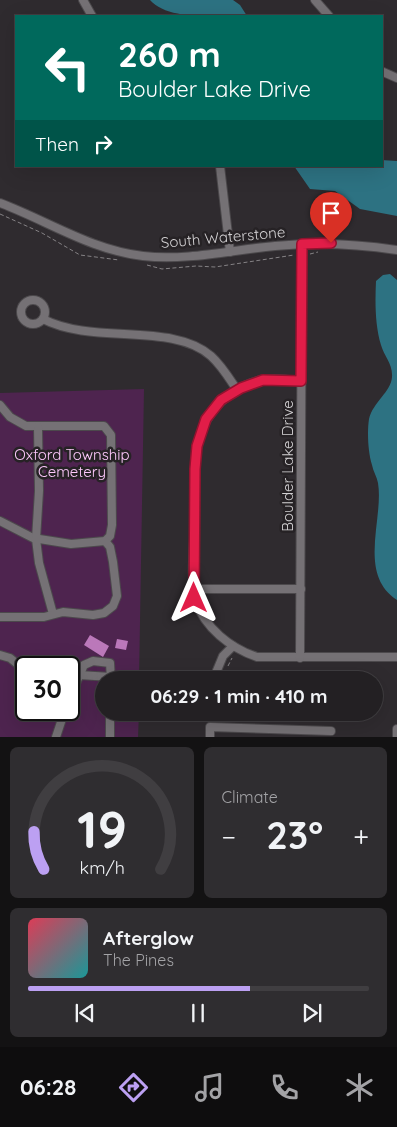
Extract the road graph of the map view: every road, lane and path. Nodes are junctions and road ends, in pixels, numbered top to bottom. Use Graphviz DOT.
graph roads {
  1 [pos="82,0"];
  2 [pos="315,0"];
  3 [pos="91,15"];
  4 [pos="328,15"];
  5 [pos="383,72"];
  6 [pos="397,78"];
  7 [pos="220,167"];
  8 [pos="0,204"];
  9 [pos="302,244"];
  10 [pos="397,250"];
  11 [pos="230,252"];
  12 [pos="44,319"];
  13 [pos="301,381"];
  14 [pos="237,390"];
  15 [pos="0,405"];
  16 [pos="38,427"];
  17 [pos="0,520"];
  18 [pos="36,539"];
  19 [pos="105,541"];
  20 [pos="194,589"];
  21 [pos="301,589"];
  22 [pos="53,614"];
  23 [pos="0,617"];
  24 [pos="235,648"];
  25 [pos="0,655"];
  26 [pos="300,658"];
  27 [pos="397,658"];
  28 [pos="15,662"];
  29 [pos="111,671"];
  30 [pos="217,671"];
  31 [pos="225,671"];
  32 [pos="80,673"];
  33 [pos="80,675"];
  34 [pos="95,676"];
  35 [pos="61,721"];
  36 [pos="110,721"];
  37 [pos="397,729"];
  38 [pos="331,731"];
  39 [pos="56,737"];
  40 [pos="110,737"];
  41 [pos="210,737"];
  42 [pos="397,737"];
  1 -- 3 [label="street"];
  2 -- 4 [label="street"];
  5 -- 6 [label="street"];
  7 -- 11 [label="street"];
  8 -- 11 [label="street, South Waterstone"];
  9 -- 10 [label="street, South Waterstone"];
  9 -- 11 [label="street, South Waterstone"];
  9 -- 13 [label="street, Boulder Lake Drive"];
  12 -- 14 [label="street"];
  13 -- 14 [label="street"];
  13 -- 21 [label="street, Boulder Lake Drive"];
  14 -- 20 [label="street"];
  15 -- 16 [label="street"];
  16 -- 18 [label="street"];
  16 -- 19 [label="street"];
  17 -- 18 [label="street"];
  18 -- 19 [label="street"];
  18 -- 22 [label="street"];
  19 -- 22 [label="street"];
  20 -- 21 [label="street"];
  20 -- 24 [label="street"];
  21 -- 26 [label="street, Boulder Lake Drive"];
  22 -- 23 [label="street"];
  24 -- 26 [label="street"];
  24 -- 30 [label="street"];
  24 -- 31 [label="path"];
  25 -- 28 [label="street"];
  26 -- 27 [label="street"];
  29 -- 32 [label="street"];
  33 -- 34 [label="street"];
  35 -- 39 [label="street"];
  36 -- 40 [label="street"];
  37 -- 42 [label="street"];
  38 -- 41 [label="street"];
}
